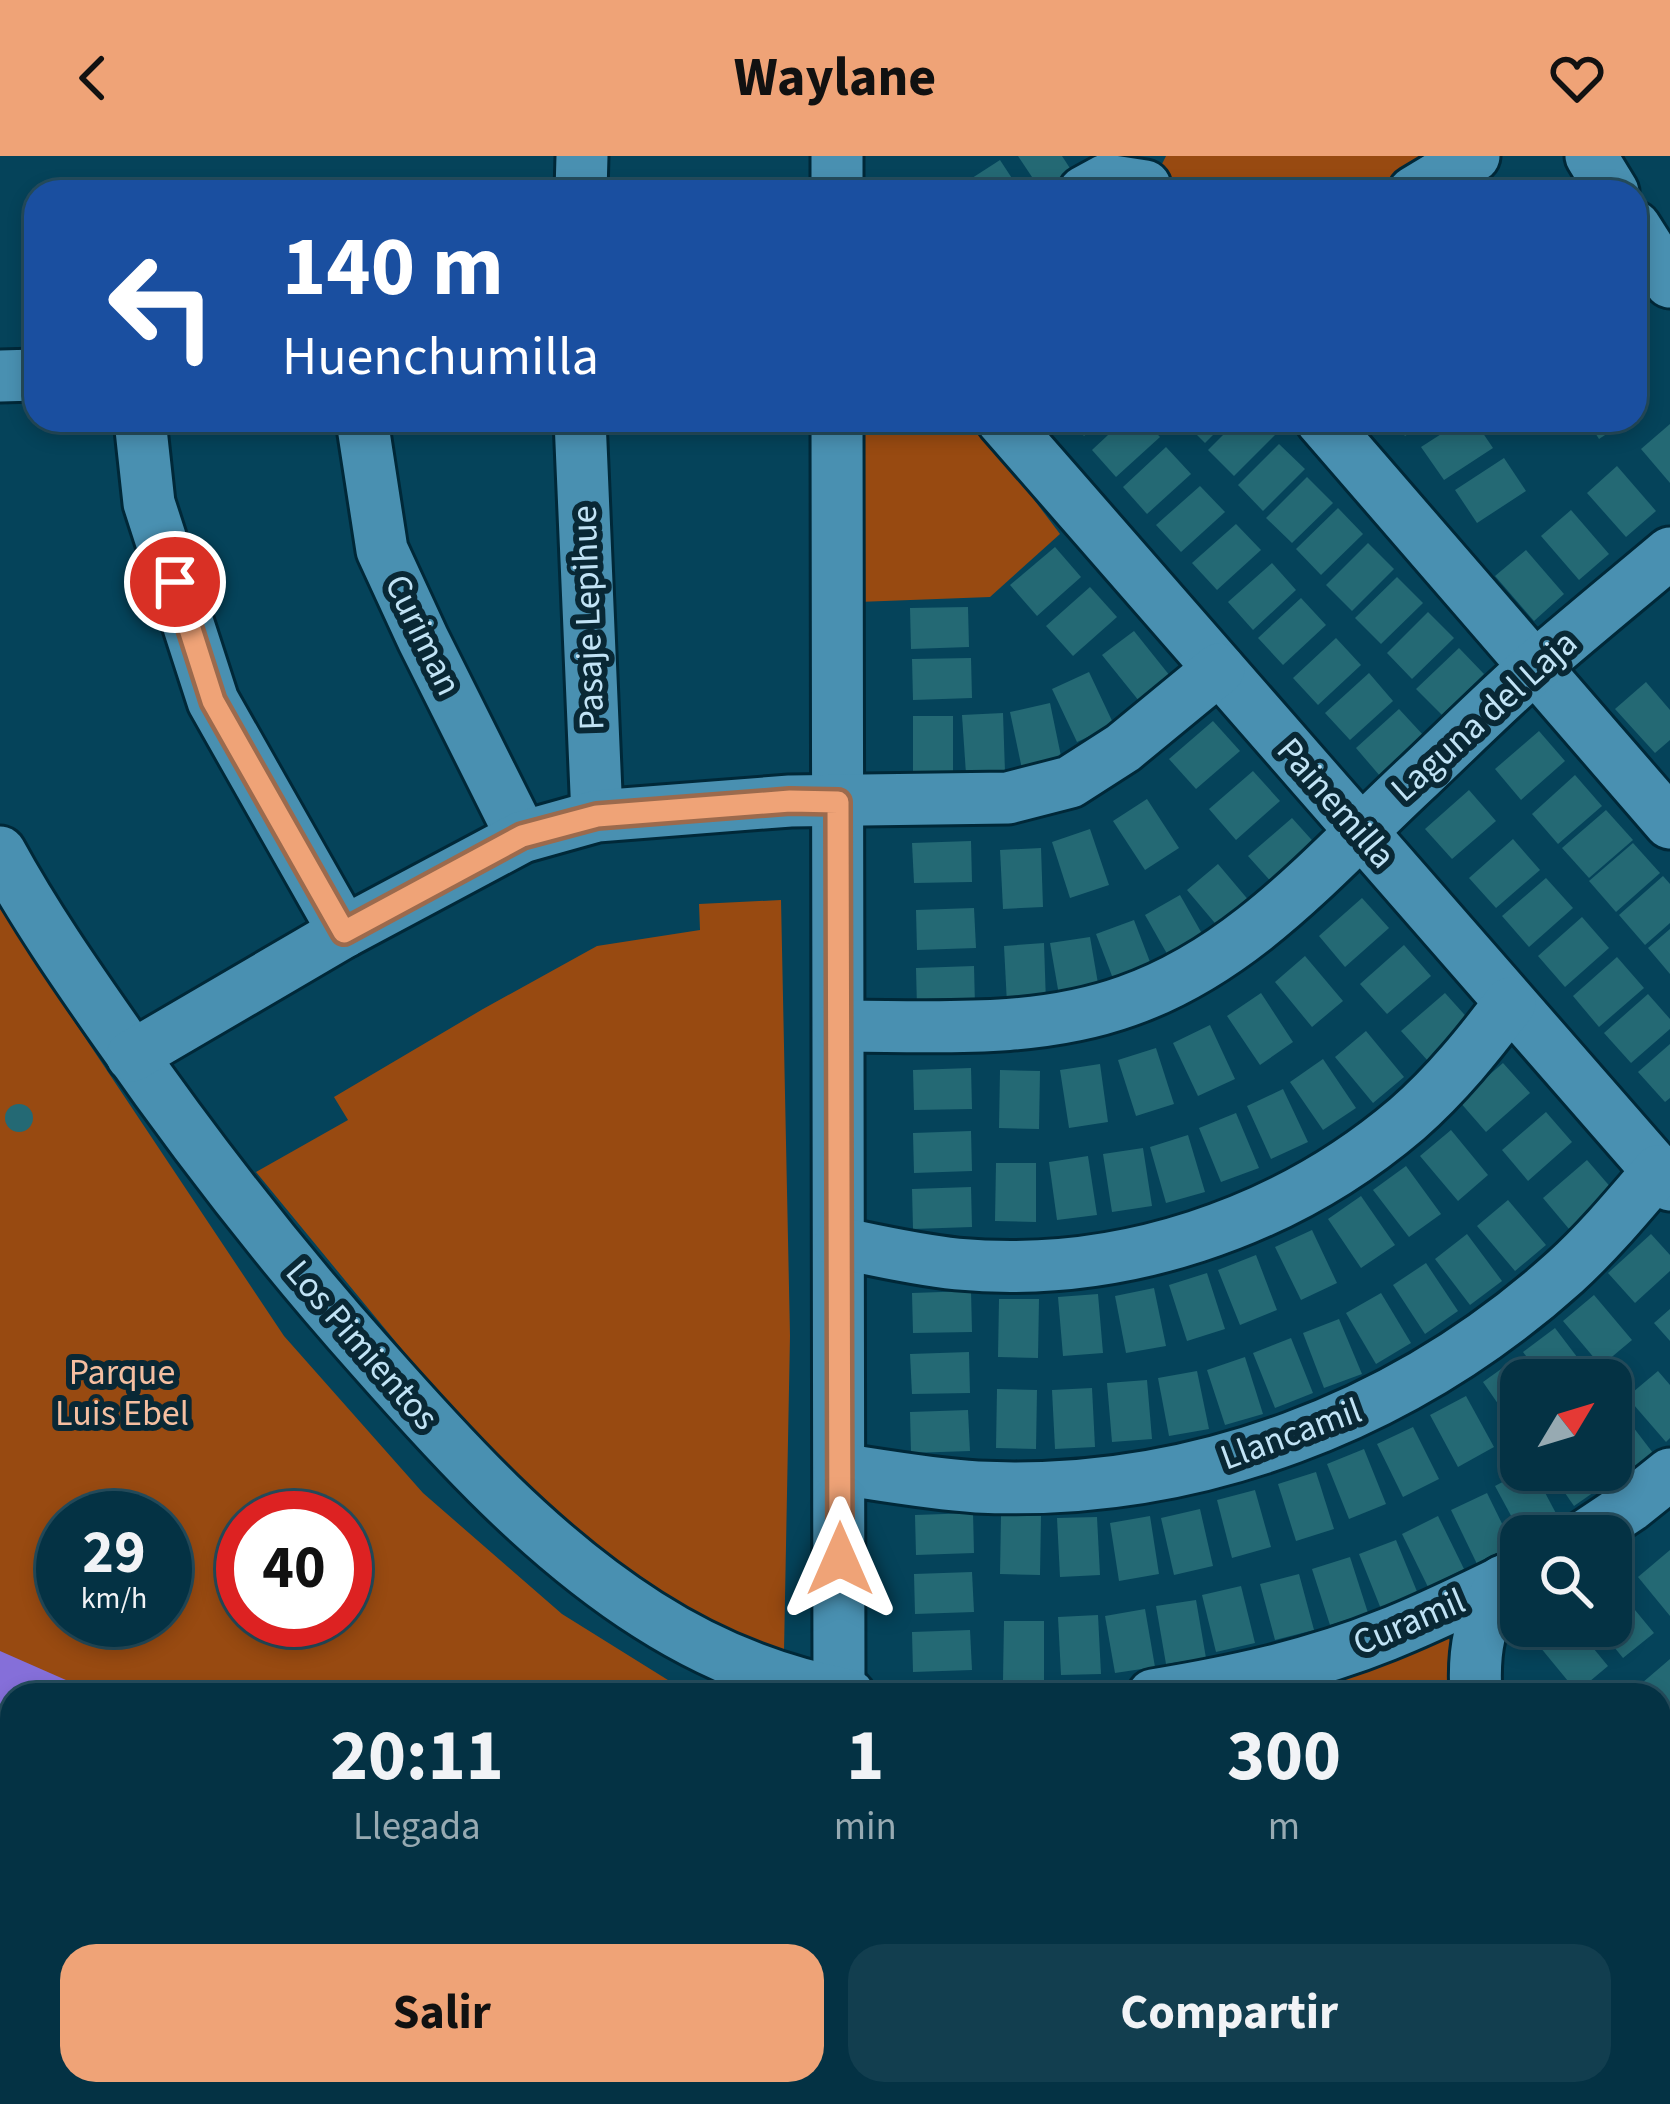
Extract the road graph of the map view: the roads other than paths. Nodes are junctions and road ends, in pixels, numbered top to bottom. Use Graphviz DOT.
graph roads {
  1 [pos="1474,156"];
  2 [pos="1149,178"];
  3 [pos="1106,180"];
  4 [pos="1434,180"];
  5 [pos="141,432"];
  6 [pos="364,432"];
  7 [pos="581,432"];
  8 [pos="837,432"];
  9 [pos="1012,432"];
  10 [pos="1331,432"];
  11 [pos="1670,553"];
  12 [pos="1535,667"];
  13 [pos="1219,669"];
  14 [pos="838,802"];
  15 [pos="597,816"];
  16 [pos="1670,823"];
  17 [pos="1360,831"];
  18 [pos="522,836"];
  19 [pos="0,852"];
  20 [pos="344,932"];
  21 [pos="1510,1003"];
  22 [pos="839,1026"];
  23 [pos="132,1056"];
  24 [pos="1664,1178"];
  25 [pos="840,1243"];
  26 [pos="840,1469"];
  27 [pos="1670,1474"];
  28 [pos="1617,1515"];
  29 [pos="1500,1583"];
  30 [pos="1500,1592"];
  31 [pos="802,1683"];
  32 [pos="842,1683"];
  33 [pos="1217,1683"];
  34 [pos="1475,1683"];
  1 -- 4 [label="street"];
  2 -- 3 [label="street"];
  5 -- 20 [label="street"];
  6 -- 18 [label="street, Curiman"];
  7 -- 15 [label="street, Pasaje Lepihue"];
  8 -- 14 [label="street"];
  9 -- 13 [label="street, Painemilla"];
  10 -- 12 [label="street"];
  11 -- 12 [label="street, Laguna del Laja"];
  12 -- 16 [label="street"];
  12 -- 17 [label="street, Laguna del Laja"];
  13 -- 14 [label="street"];
  13 -- 17 [label="street, Painemilla"];
  14 -- 15 [label="street"];
  14 -- 22 [label="street"];
  15 -- 18 [label="street"];
  17 -- 21 [label="street, Painemilla"];
  17 -- 22 [label="street, Laguna del Laja"];
  18 -- 20 [label="street"];
  19 -- 23 [label="street, Los Pimientos"];
  20 -- 23 [label="street"];
  21 -- 24 [label="street, Painemilla"];
  21 -- 25 [label="street"];
  22 -- 25 [label="street"];
  23 -- 31 [label="street, Los Pimientos"];
  24 -- 26 [label="street, Llancamil"];
  25 -- 26 [label="street"];
  26 -- 32 [label="street"];
  27 -- 28 [label="street"];
  29 -- 33 [label="street, Curamil"];
  30 -- 34 [label="street"];
}
